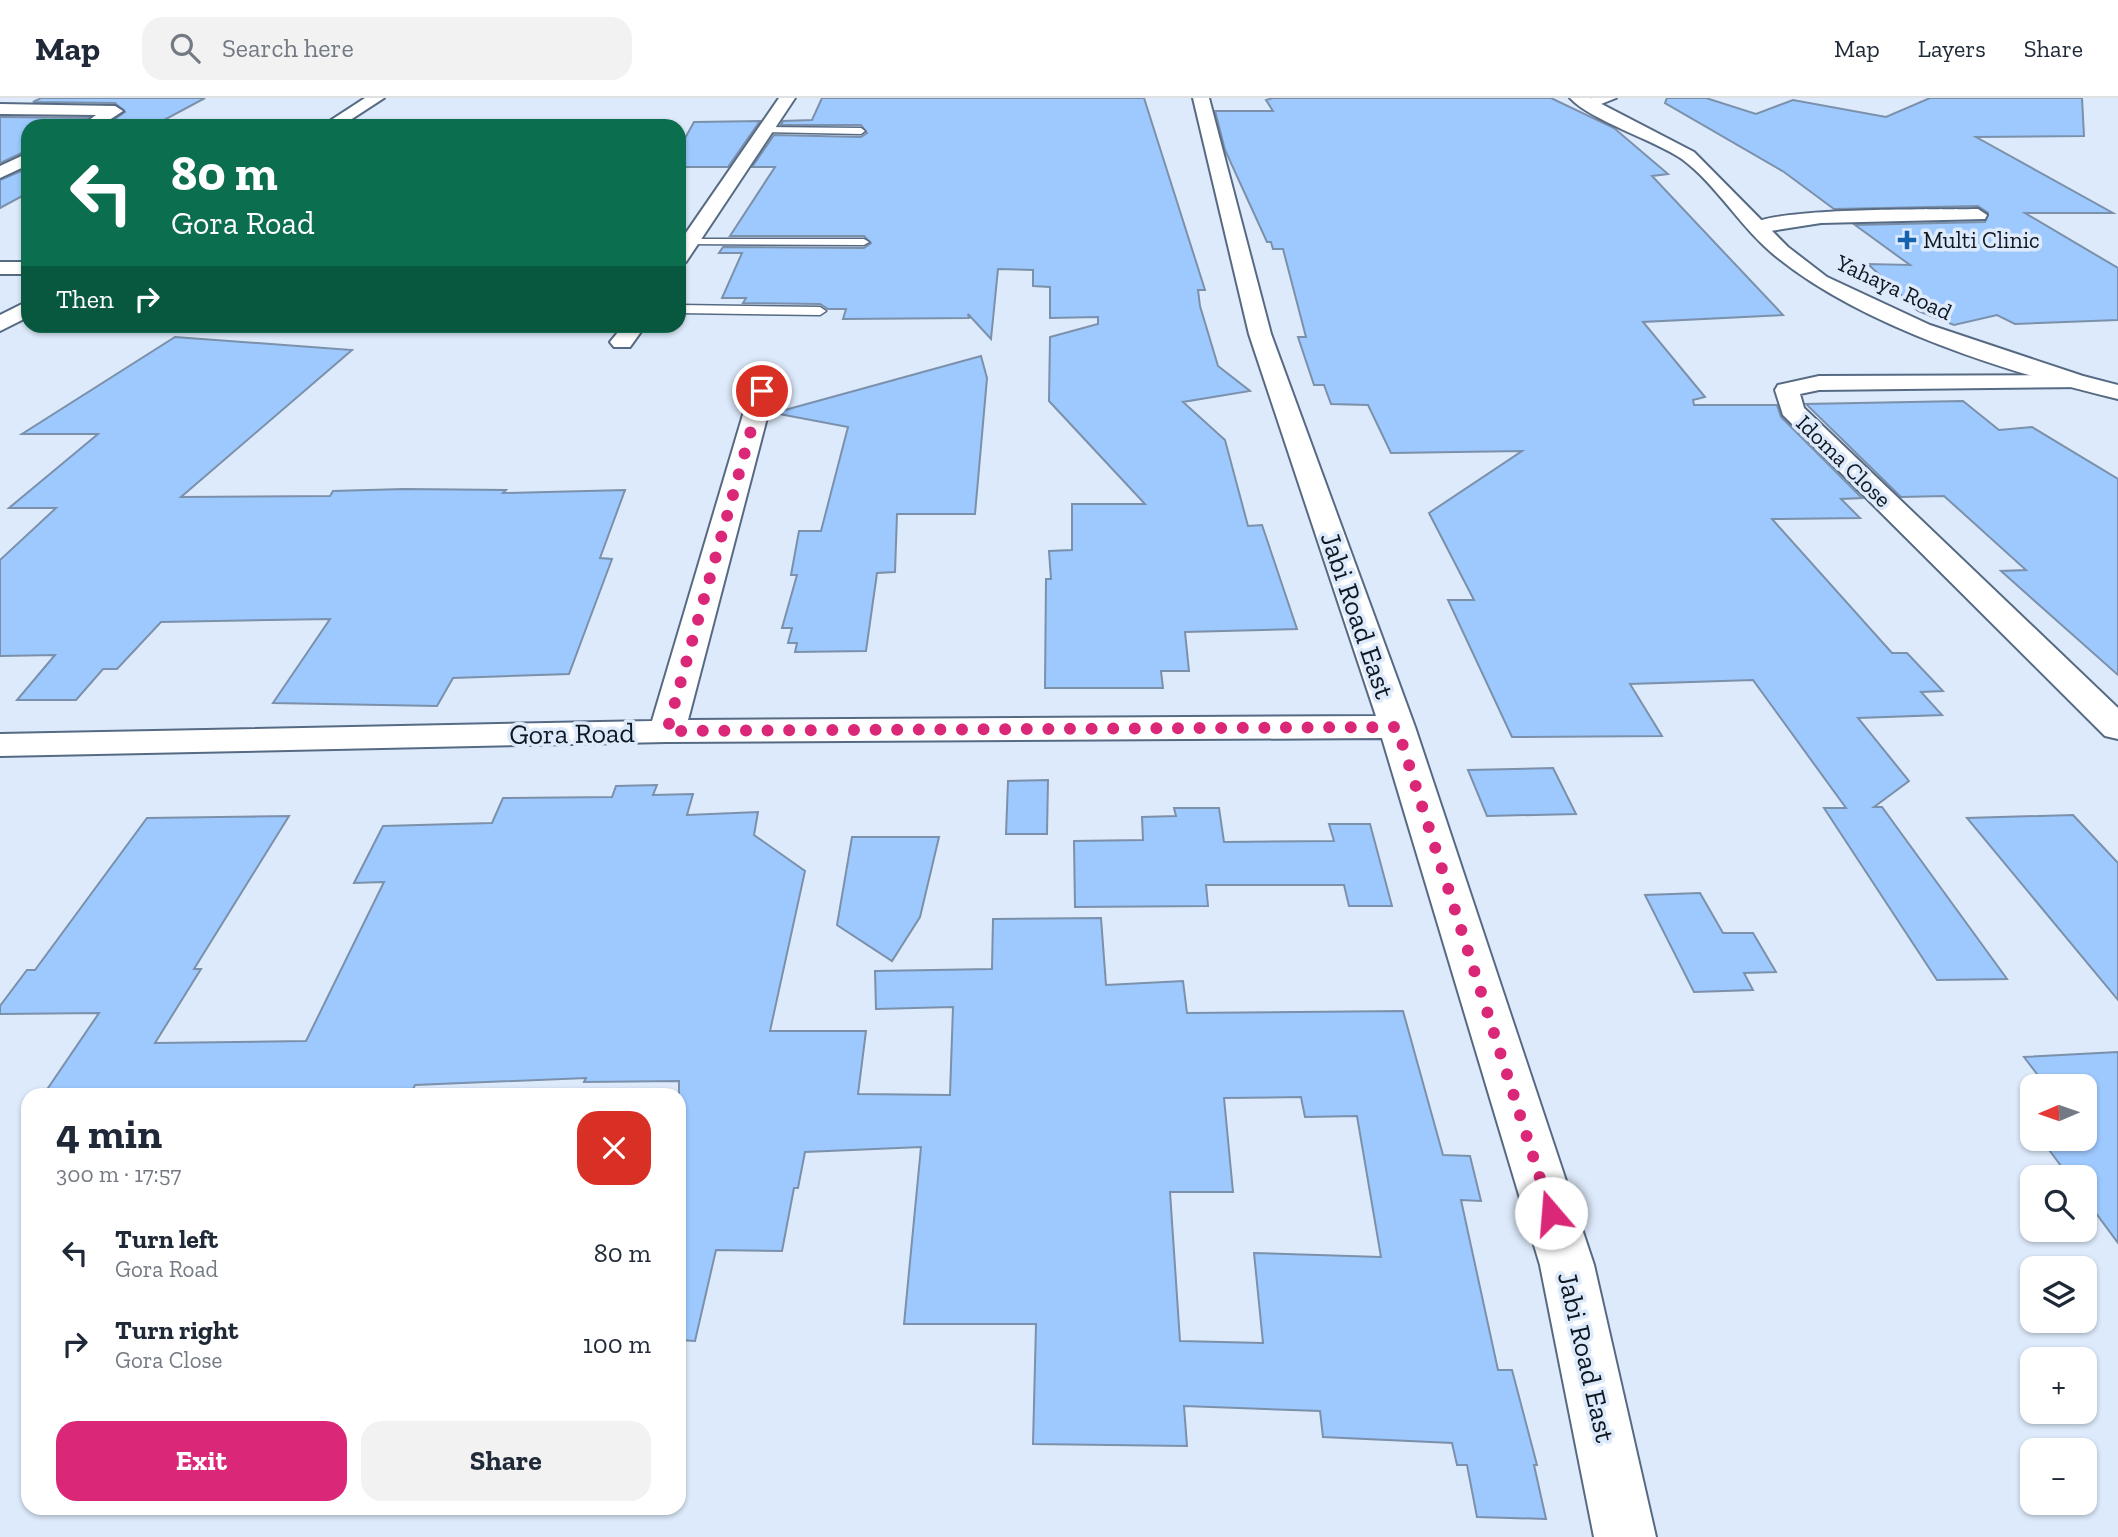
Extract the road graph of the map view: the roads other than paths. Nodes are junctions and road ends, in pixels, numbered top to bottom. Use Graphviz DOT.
graph roads {
  1 [pos="376,98"];
  2 [pos="787,98"];
  3 [pos="1201,98"];
  4 [pos="1592,100"];
  5 [pos="0,109"];
  6 [pos="101,119"];
  7 [pos="342,119"];
  8 [pos="765,130"];
  9 [pos="861,131"];
  10 [pos="21,162"];
  11 [pos="0,173"];
  12 [pos="0,179"];
  13 [pos="21,179"];
  14 [pos="1978,215"];
  15 [pos="1758,227"];
  16 [pos="690,242"];
  17 [pos="864,242"];
  18 [pos="686,248"];
  19 [pos="0,268"];
  20 [pos="21,268"];
  21 [pos="686,309"];
  22 [pos="820,311"];
  23 [pos="21,312"];
  24 [pos="0,324"];
  25 [pos="2076,382"];
  26 [pos="762,391"];
  27 [pos="2118,392"];
  28 [pos="1397,727"];
  29 [pos="2118,728"];
  30 [pos="667,731"];
  31 [pos="0,745"];
  32 [pos="1625,1537"];
  1 -- 7 [label="street"];
  2 -- 8 [label="street"];
  3 -- 28 [label="street, Jabi Road East"];
  4 -- 15 [label="street, Yahaya Road"];
  5 -- 6 [label="street"];
  8 -- 9 [label="lane"];
  8 -- 16 [label="street"];
  10 -- 11 [label="street"];
  12 -- 13 [label="street"];
  14 -- 15 [label="street"];
  15 -- 25 [label="street, Yahaya Road"];
  16 -- 17 [label="lane"];
  16 -- 18 [label="street"];
  19 -- 20 [label="street"];
  21 -- 22 [label="lane"];
  23 -- 24 [label="street"];
  25 -- 27 [label="street, Yahaya Road"];
  25 -- 29 [label="street, Idoma Close"];
  26 -- 30 [label="street"];
  28 -- 30 [label="street, Gora Road"];
  28 -- 32 [label="street, Jabi Road East"];
  30 -- 31 [label="street, Gora Road"];
}
